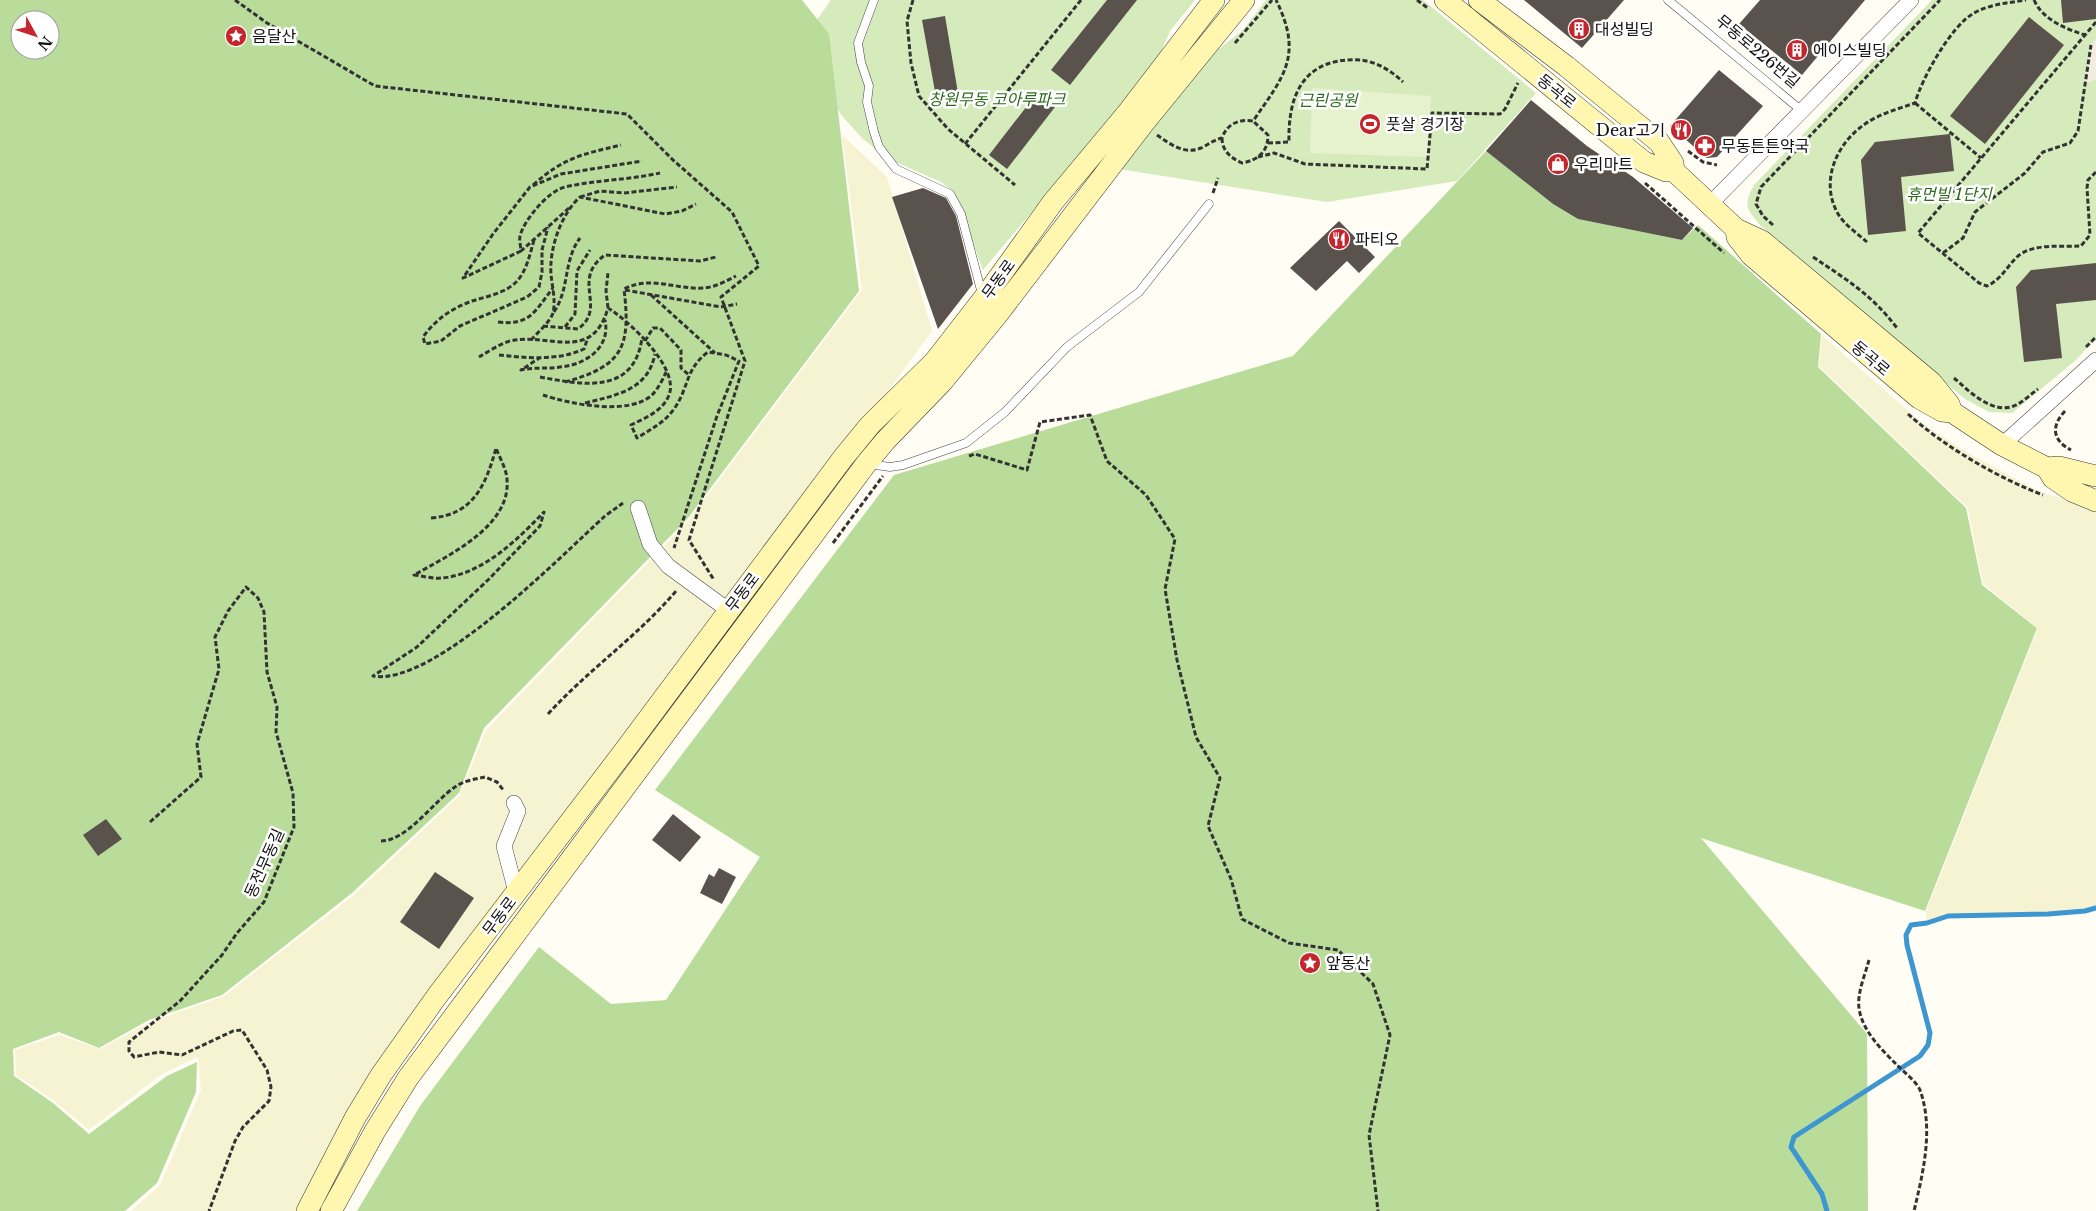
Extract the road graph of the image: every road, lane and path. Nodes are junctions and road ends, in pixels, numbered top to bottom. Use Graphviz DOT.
graph roads {
  1 [pos="235,0"];
  2 [pos="874,0"];
  3 [pos="913,0"];
  4 [pos="1081,0"];
  5 [pos="1214,0"];
  6 [pos="1244,0"];
  7 [pos="1276,0"];
  8 [pos="1445,0"];
  9 [pos="1479,0"];
  10 [pos="1668,0"];
  11 [pos="1911,0"];
  12 [pos="1940,0"];
  13 [pos="2026,0"];
  14 [pos="2034,0"];
  15 [pos="2096,22"];
  16 [pos="2085,34"];
  17 [pos="2091,45"];
  18 [pos="1521,77"];
  19 [pos="1403,82"];
  20 [pos="1915,103"];
  21 [pos="1802,110"];
  22 [pos="1253,120"];
  23 [pos="1155,133"];
  24 [pos="1222,138"];
  25 [pos="1268,143"];
  26 [pos="965,144"];
  27 [pos="621,145"];
  28 [pos="1258,157"];
  29 [pos="1981,158"];
  30 [pos="642,161"];
  31 [pos="1674,171"];
  32 [pos="2096,172"];
  33 [pos="660,173"];
  34 [pos="1218,178"];
  35 [pos="1015,185"];
  36 [pos="530,187"];
  37 [pos="677,187"];
  38 [pos="580,197"];
  39 [pos="696,204"];
  40 [pos="1209,204"];
  41 [pos="1709,205"];
  42 [pos="571,206"];
  43 [pos="548,227"];
  44 [pos="1776,227"];
  45 [pos="580,238"];
  46 [pos="534,240"];
  47 [pos="1867,242"];
  48 [pos="590,250"];
  49 [pos="521,251"];
  50 [pos="1942,253"];
  51 [pos="1809,254"];
  52 [pos="716,257"];
  53 [pos="608,273"];
  54 [pos="736,276"];
  55 [pos="553,287"];
  56 [pos="624,289"];
  57 [pos="651,295"];
  58 [pos="984,298"];
  59 [pos="736,304"];
  60 [pos="724,306"];
  61 [pos="608,308"];
  62 [pos="552,314"];
  63 [pos="604,319"];
  64 [pos="626,320"];
  65 [pos="498,322"];
  66 [pos="542,326"];
  67 [pos="565,328"];
  68 [pos="1900,332"];
  69 [pos="588,337"];
  70 [pos="642,337"];
  71 [pos="2096,337"];
  72 [pos="531,340"];
  73 [pos="645,341"];
  74 [pos="2082,350"];
  75 [pos="715,353"];
  76 [pos="655,354"];
  77 [pos="499,355"];
  78 [pos="479,357"];
  79 [pos="540,357"];
  80 [pos="2096,360"];
  81 [pos="667,371"];
  82 [pos="689,375"];
  83 [pos="540,376"];
  84 [pos="1950,376"];
  85 [pos="565,382"];
  86 [pos="2042,387"];
  87 [pos="543,395"];
  88 [pos="580,404"];
  89 [pos="2068,407"];
  90 [pos="2002,445"];
  91 [pos="2078,452"];
  92 [pos="967,457"];
  93 [pos="866,464"];
  94 [pos="2047,468"];
  95 [pos="2096,476"];
  96 [pos="2096,501"];
  97 [pos="638,508"];
  98 [pos="431,518"];
  99 [pos="668,566"];
  100 [pos="686,579"];
  101 [pos="720,584"];
  102 [pos="728,610"];
  103 [pos="548,714"];
  104 [pos="514,803"];
  105 [pos="150,822"];
  106 [pos="381,841"];
  107 [pos="516,892"];
  108 [pos="1869,960"];
  109 [pos="209,1211"];
  110 [pos="307,1211"];
  111 [pos="331,1211"];
  112 [pos="1378,1211"];
  113 [pos="1914,1211"];
  1 -- 60 [label="path"];
  2 -- 58 [label="lane"];
  3 -- 26 [label="path"];
  4 -- 26 [label="path"];
  5 -- 58 [label="main road, 무동로"];
  6 -- 93 [label="main road, 무동로"];
  7 -- 22 [label="path"];
  8 -- 31 [label="main road, 동곡로"];
  9 -- 31 [label="main road, 동곡로"];
  10 -- 21 [label="lane, 무동로226번길"];
  11 -- 21 [label="street, 무동로226번길"];
  12 -- 44 [label="path"];
  13 -- 20 [label="path"];
  14 -- 16 [label="path"];
  15 -- 16 [label="path"];
  16 -- 29 [label="path"];
  17 -- 50 [label="path"];
  18 -- 28 [label="path"];
  19 -- 25 [label="path"];
  20 -- 29 [label="path"];
  20 -- 47 [label="path"];
  21 -- 41 [label="street, 무동로226번길"];
  22 -- 24 [label="path"];
  22 -- 25 [label="path"];
  23 -- 24 [label="path"];
  24 -- 28 [label="path"];
  25 -- 28 [label="path"];
  26 -- 35 [label="path"];
  27 -- 36 [label="path"];
  29 -- 50 [label="path"];
  30 -- 36 [label="path"];
  31 -- 41 [label="main road, 동곡로"];
  32 -- 50 [label="path"];
  33 -- 49 [label="path"];
  34 -- 40 [label="path"];
  36 -- 49 [label="path"];
  37 -- 38 [label="path"];
  38 -- 39 [label="path"];
  38 -- 42 [label="path"];
  40 -- 93 [label="lane"];
  41 -- 90 [label="main road, 동곡로"];
  42 -- 43 [label="path"];
  42 -- 55 [label="path"];
  43 -- 46 [label="path"];
  43 -- 46 [label="path"];
  45 -- 62 [label="path"];
  46 -- 49 [label="path"];
  48 -- 67 [label="path"];
  51 -- 68 [label="path"];
  52 -- 67 [label="path"];
  53 -- 61 [label="path"];
  54 -- 56 [label="path"];
  55 -- 62 [label="path"];
  55 -- 65 [label="path"];
  56 -- 57 [label="path"];
  56 -- 64 [label="path"];
  57 -- 60 [label="path"];
  57 -- 75 [label="path"];
  58 -- 102 [label="main road, 무동로"];
  59 -- 60 [label="path"];
  60 -- 101 [label="path"];
  61 -- 63 [label="path"];
  61 -- 64 [label="path"];
  62 -- 66 [label="path"];
  63 -- 69 [label="path"];
  63 -- 79 [label="path"];
  64 -- 70 [label="path"];
  64 -- 85 [label="path"];
  66 -- 67 [label="path"];
  66 -- 72 [label="path"];
  69 -- 72 [label="path"];
  69 -- 79 [label="path"];
  70 -- 73 [label="path"];
  70 -- 85 [label="path"];
  71 -- 74 [label="path"];
  72 -- 78 [label="path"];
  73 -- 76 [label="path"];
  73 -- 82 [label="path"];
  75 -- 82 [label="path"];
  75 -- 99 [label="path"];
  76 -- 81 [label="path"];
  76 -- 88 [label="path"];
  77 -- 79 [label="path"];
  80 -- 90 [label="street"];
  81 -- 82 [label="path"];
  81 -- 88 [label="path"];
  83 -- 85 [label="path"];
  84 -- 86 [label="path"];
  87 -- 88 [label="path"];
  89 -- 91 [label="path"];
  90 -- 94 [label="main road, 동곡로"];
  92 -- 112 [label="path"];
  93 -- 111 [label="main road, 무동로"];
  94 -- 95 [label="main road, 동곡로"];
  94 -- 96 [label="main road, 동곡로"];
  97 -- 98 [label="path"];
  97 -- 99 [label="street"];
  99 -- 100 [label="street"];
  100 -- 102 [label="street"];
  100 -- 103 [label="path"];
  102 -- 107 [label="main road, 무동로"];
  104 -- 106 [label="path"];
  104 -- 107 [label="street"];
  105 -- 109 [label="path, 동전무동길"];
  107 -- 110 [label="main road, 무동로"];
  108 -- 113 [label="path"];
}
